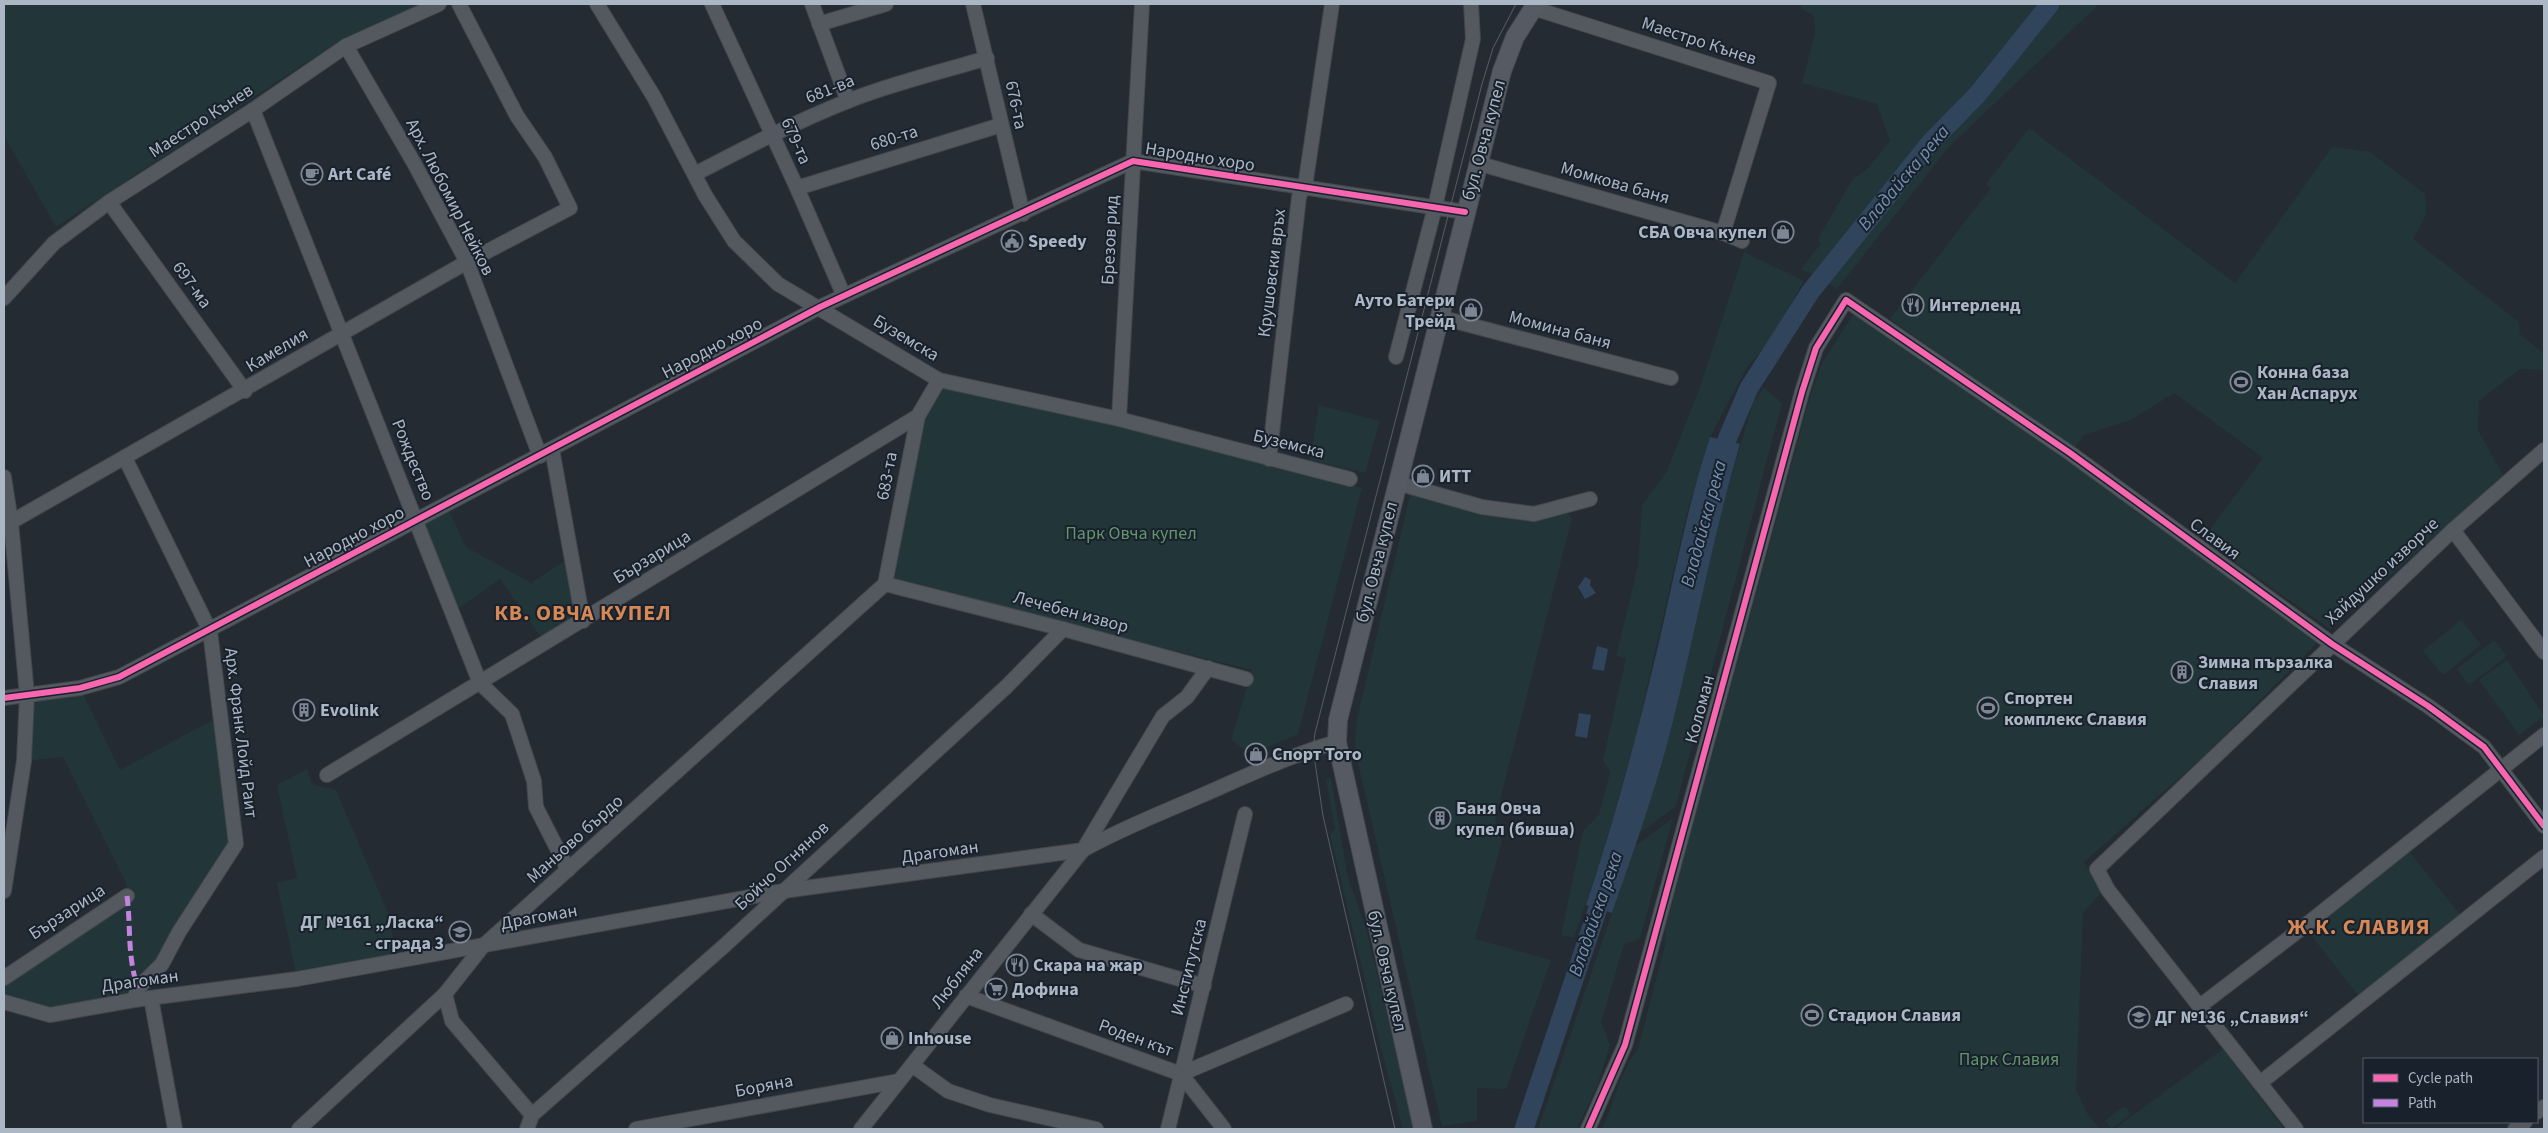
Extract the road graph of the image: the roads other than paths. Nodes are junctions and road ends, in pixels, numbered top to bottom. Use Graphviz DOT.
graph roads {
  1 [pos="439,4"];
  2 [pos="459,4"];
  3 [pos="597,4"];
  4 [pos="712,4"];
  5 [pos="812,4"];
  6 [pos="886,4"];
  7 [pos="973,4"];
  8 [pos="1142,4"];
  9 [pos="1332,4"];
  10 [pos="1471,4"];
  11 [pos="1534,6"];
  12 [pos="819,24"];
  13 [pos="346,46"];
  14 [pos="987,58"];
  15 [pos="848,101"];
  16 [pos="253,110"];
  17 [pos="1001,125"];
  18 [pos="772,134"];
  19 [pos="1133,161"];
  20 [pos="1477,163"];
  21 [pos="695,174"];
  22 [pos="797,188"];
  23 [pos="1303,188"];
  24 [pos="109,202"];
  25 [pos="1436,207"];
  26 [pos="1465,212"];
  27 [pos="1023,214"];
  28 [pos="1723,233"];
  29 [pos="1742,241"];
  30 [pos="467,262"];
  31 [pos="844,296"];
  32 [pos="4,298"];
  33 [pos="1846,300"];
  34 [pos="820,307"];
  35 [pos="1439,317"];
  36 [pos="341,333"];
  37 [pos="1396,357"];
  38 [pos="1671,378"];
  39 [pos="939,380"];
  40 [pos="245,391"];
  41 [pos="918,416"];
  42 [pos="1119,419"];
  43 [pos="552,449"];
  44 [pos="2544,450"];
  45 [pos="540,456"];
  46 [pos="125,458"];
  47 [pos="1269,458"];
  48 [pos="4,477"];
  49 [pos="1350,479"];
  50 [pos="1397,483"];
  51 [pos="1590,499"];
  52 [pos="417,521"];
  53 [pos="7,523"];
  54 [pos="2453,530"];
  55 [pos="885,584"];
  56 [pos="583,621"];
  57 [pos="1063,629"];
  58 [pos="210,631"];
  59 [pos="2332,644"];
  60 [pos="2544,652"];
  61 [pos="1208,668"];
  62 [pos="1246,679"];
  63 [pos="480,682"];
  64 [pos="27,695"];
  65 [pos="4,698"];
  66 [pos="2544,735"];
  67 [pos="1337,742"];
  68 [pos="2500,769"];
  69 [pos="327,775"];
  70 [pos="1244,814"];
  71 [pos="2544,826"];
  72 [pos="1083,850"];
  73 [pos="2544,857"];
  74 [pos="568,870"];
  75 [pos="4,891"];
  76 [pos="783,891"];
  77 [pos="127,896"];
  78 [pos="1031,914"];
  79 [pos="483,946"];
  80 [pos="4,978"];
  81 [pos="1204,986"];
  82 [pos="445,994"];
  83 [pos="966,996"];
  84 [pos="151,998"];
  85 [pos="134,1000"];
  86 [pos="4,1002"];
  87 [pos="1346,1004"];
  88 [pos="2200,1006"];
  89 [pos="912,1065"];
  90 [pos="1181,1074"];
  91 [pos="2260,1082"];
  92 [pos="895,1086"];
  93 [pos="532,1115"];
  94 [pos="175,1129"];
  95 [pos="299,1129"];
  96 [pos="527,1129"];
  97 [pos="636,1129"];
  98 [pos="685,1129"];
  99 [pos="861,1129"];
  100 [pos="1096,1129"];
  101 [pos="1168,1129"];
  102 [pos="1224,1129"];
  103 [pos="1423,1129"];
  104 [pos="1588,1129"];
  105 [pos="2296,1129"];
  1 -- 13 [label="street, Маестро Кънев"];
  2 -- 30 [label="street, Камелия"];
  3 -- 21 [label="street, Буземска"];
  4 -- 18 [label="street, 679-та"];
  5 -- 12 [label="street"];
  6 -- 12 [label="street"];
  7 -- 14 [label="street, 676-та"];
  8 -- 19 [label="street, Брезов рид"];
  9 -- 23 [label="street, Крушовски връх"];
  10 -- 25 [label="street"];
  11 -- 20 [label="main road, бул. Овча купел"];
  11 -- 28 [label="street, Маестро Кънев"];
  12 -- 15 [label="street"];
  13 -- 16 [label="street, Маестро Кънев"];
  13 -- 30 [label="street, Арх. Любомир Нейков"];
  14 -- 15 [label="street, 681-ва"];
  14 -- 17 [label="street, 676-та"];
  15 -- 18 [label="street, 681-ва"];
  16 -- 24 [label="street, Маестро Кънев"];
  16 -- 36 [label="street, Рождество"];
  17 -- 22 [label="street, 680-та"];
  17 -- 27 [label="street, 676-та"];
  18 -- 21 [label="street, 681-ва"];
  18 -- 22 [label="street, 679-та"];
  19 -- 23 [label="street, Народно хоро"];
  19 -- 27 [label="street, Народно хоро"];
  19 -- 42 [label="street, Брезов рид"];
  20 -- 26 [label="main road, бул. Овча купел"];
  20 -- 28 [label="street, Момкова баня"];
  21 -- 34 [label="street, Буземска"];
  22 -- 31 [label="street, 679-та"];
  23 -- 25 [label="street, Народно хоро"];
  23 -- 47 [label="street, Крушовски връх"];
  24 -- 32 [label="street, Маестро Кънев"];
  24 -- 40 [label="street, 697-ма"];
  25 -- 26 [label="street, Народно хоро"];
  25 -- 37 [label="street"];
  26 -- 35 [label="main road, бул. Овча купел"];
  27 -- 31 [label="street, Народно хоро"];
  28 -- 29 [label="street, Момкова баня"];
  30 -- 36 [label="street, Камелия"];
  30 -- 45 [label="street, Арх. Любомир Нейков"];
  31 -- 34 [label="street, Народно хоро"];
  33 -- 59 [label="street, Славия"];
  33 -- 104 [label="street, Коломан"];
  34 -- 39 [label="street, Буземска"];
  34 -- 43 [label="street, Народно хоро"];
  35 -- 38 [label="street, Момина баня"];
  35 -- 50 [label="main road, бул. Овча купел"];
  36 -- 40 [label="street, Камелия"];
  36 -- 52 [label="street, Рождество"];
  39 -- 41 [label="street, 683-та"];
  39 -- 42 [label="street, Буземска"];
  40 -- 46 [label="street, Камелия"];
  41 -- 55 [label="street, 683-та"];
  41 -- 56 [label="street, Бързарица"];
  42 -- 47 [label="street, Буземска"];
  43 -- 45 [label="street, Народно хоро"];
  43 -- 56 [label="street"];
  44 -- 54 [label="street, Хайдушко изворче"];
  45 -- 52 [label="street, Народно хоро"];
  46 -- 53 [label="street, Камелия"];
  46 -- 58 [label="street, Арх. Франк Лойд Раит"];
  47 -- 49 [label="street, Буземска"];
  48 -- 53 [label="street"];
  50 -- 51 [label="street"];
  50 -- 67 [label="main road, бул. Овча купел"];
  52 -- 58 [label="street, Народно хоро"];
  52 -- 63 [label="street, Рождество"];
  53 -- 64 [label="street"];
  54 -- 59 [label="street, Хайдушко изворче"];
  54 -- 60 [label="street"];
  55 -- 57 [label="street, Лечебен извор"];
  55 -- 74 [label="street, Маньово бърдо"];
  56 -- 63 [label="street, Бързарица"];
  57 -- 61 [label="street, Лечебен извор"];
  57 -- 76 [label="street, Бойчо Огнянов"];
  58 -- 64 [label="street, Народно хоро"];
  58 -- 85 [label="street, Арх. Франк Лойд Раит"];
  59 -- 68 [label="street, Славия"];
  59 -- 88 [label="street, Хайдушко изворче"];
  61 -- 62 [label="street, Лечебен извор"];
  61 -- 72 [label="street, Любляна"];
  63 -- 69 [label="street, Бързарица"];
  63 -- 74 [label="street, Рождество"];
  64 -- 65 [label="street, Народно хоро"];
  64 -- 75 [label="street"];
  66 -- 68 [label="street"];
  67 -- 72 [label="street, Любляна"];
  67 -- 103 [label="main road, бул. Овча купел"];
  68 -- 71 [label="street, Славия"];
  68 -- 88 [label="street"];
  70 -- 81 [label="street, Институтска"];
  72 -- 76 [label="street, Драгоман"];
  72 -- 78 [label="street, Любляна"];
  73 -- 91 [label="street"];
  74 -- 79 [label="street, Маньово бърдо"];
  76 -- 79 [label="street, Драгоман"];
  76 -- 93 [label="street, Бойчо Огнянов"];
  77 -- 80 [label="street, Бързарица"];
  78 -- 81 [label="street"];
  78 -- 83 [label="street, Любляна"];
  79 -- 82 [label="street, Маньово бърдо"];
  79 -- 84 [label="street, Драгоман"];
  81 -- 90 [label="street, Институтска"];
  82 -- 93 [label="street"];
  82 -- 95 [label="street, Маньово бърдо"];
  83 -- 89 [label="street, Любляна"];
  83 -- 90 [label="street, Роден кът"];
  84 -- 85 [label="street, Драгоман"];
  84 -- 94 [label="street"];
  85 -- 86 [label="street, Драгоман"];
  87 -- 90 [label="street, Роден кът"];
  88 -- 91 [label="street"];
  89 -- 92 [label="street, Любляна"];
  89 -- 100 [label="street"];
  90 -- 101 [label="street, Институтска"];
  90 -- 102 [label="street"];
  91 -- 105 [label="street"];
  92 -- 97 [label="street, Боряна"];
  92 -- 98 [label="street, Боряна"];
  92 -- 99 [label="street, Любляна"];
  93 -- 96 [label="street, Бойчо Огнянов"];
}
